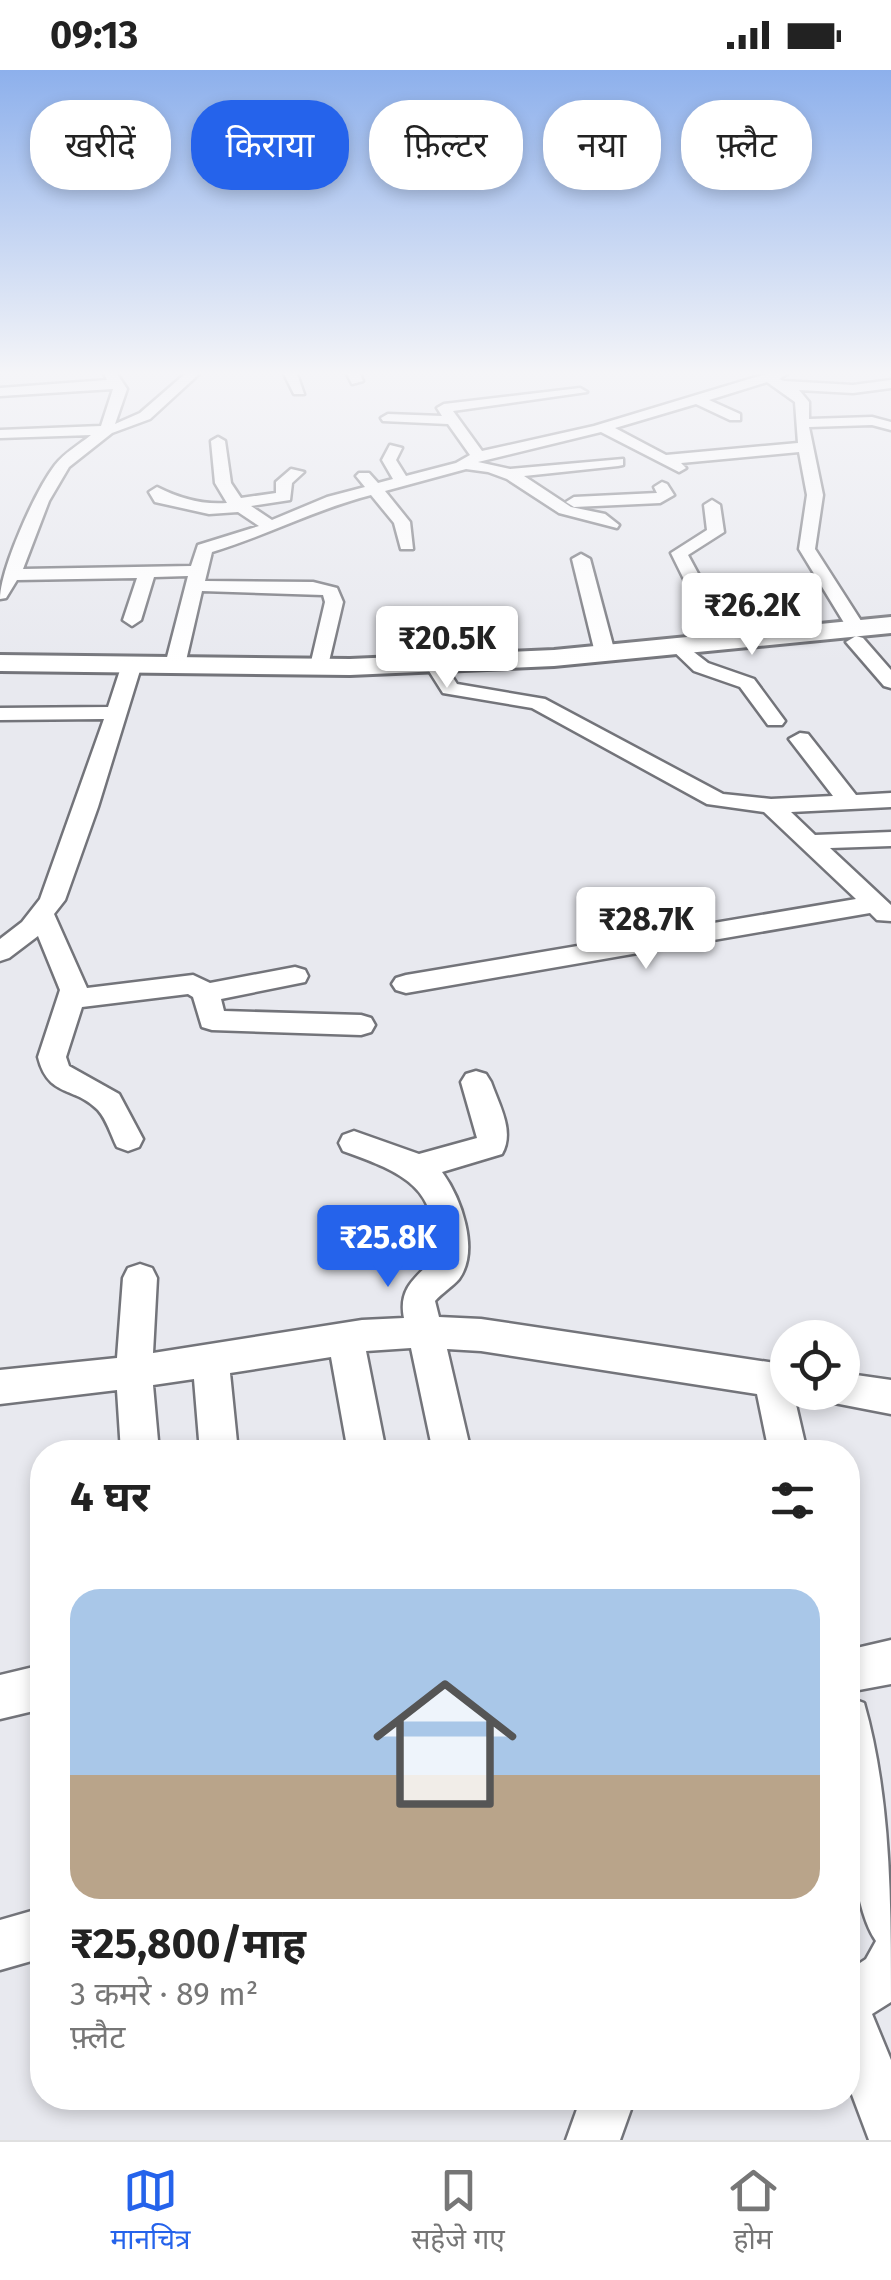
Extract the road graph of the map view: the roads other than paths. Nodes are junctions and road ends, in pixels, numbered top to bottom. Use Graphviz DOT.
graph roads {
  1 [pos="60,471"];
  2 [pos="220,471"];
  3 [pos="359,471"];
  4 [pos="395,471"];
  5 [pos="444,471"];
  6 [pos="506,471"];
  7 [pos="535,471"];
  8 [pos="810,471"];
  9 [pos="296,472"];
  10 [pos="512,473"];
  11 [pos="402,482"];
  12 [pos="662,487"];
  13 [pos="376,488"];
  14 [pos="157,492"];
  15 [pos="554,502"];
  16 [pos="237,505"];
  17 [pos="712,505"];
  18 [pos="209,509"];
  19 [pos="176,522"];
  20 [pos="268,525"];
  21 [pos="611,525"];
  22 [pos="408,546"];
  23 [pos="581,559"];
  24 [pos="146,572"];
  25 [pos="10,576"];
  26 [pos="196,579"];
  27 [pos="0,594"];
  28 [pos="132,620"];
  29 [pos="891,626"];
  30 [pos="856,635"];
  31 [pos="724,640"];
  32 [pos="677,645"];
  33 [pos="606,653"];
  34 [pos="0,663"];
  35 [pos="434,663"];
  36 [pos="132,664"];
  37 [pos="175,664"];
  38 [pos="320,666"];
  39 [pos="891,682"];
  40 [pos="116,712"];
  41 [pos="0,714"];
  42 [pos="775,720"];
  43 [pos="800,738"];
  44 [pos="891,800"];
  45 [pos="850,801"];
  46 [pos="772,806"];
  47 [pos="891,839"];
  48 [pos="809,842"];
  49 [pos="883,911"];
  50 [pos="42,916"];
  51 [pos="0,952"];
  52 [pos="295,976"];
  53 [pos="406,984"];
  54 [pos="206,993"];
  55 [pos="73,999"];
  56 [pos="361,1025"];
  57 [pos="476,1082"];
  58 [pos="128,1139"];
  59 [pos="354,1144"];
  60 [pos="418,1167"];
  61 [pos="140,1278"];
  62 [pos="422,1332"];
  63 [pos="346,1339"];
  64 [pos="211,1360"];
  65 [pos="134,1372"];
  66 [pos="770,1379"];
  67 [pos="0,1387"];
  68 [pos="860,1392"];
  69 [pos="891,1396"];
  70 [pos="783,1410"];
  71 [pos="139,1440"];
  72 [pos="218,1440"];
  73 [pos="365,1440"];
  74 [pos="449,1440"];
  75 [pos="787,1440"];
  76 [pos="891,1662"];
  77 [pos="860,1668"];
  78 [pos="30,1690"];
  79 [pos="0,1697"];
  80 [pos="860,1776"];
  81 [pos="891,1923"];
  82 [pos="30,1937"];
  83 [pos="0,1946"];
  84 [pos="891,1960"];
  85 [pos="860,1993"];
  86 [pos="860,2048"];
  87 [pos="603,2110"];
  88 [pos="891,2128"];
  89 [pos="593,2140"];
  1 -- 25 [label="street"];
  2 -- 16 [label="street"];
  3 -- 13 [label="street"];
  4 -- 11 [label="street"];
  5 -- 11 [label="street"];
  6 -- 10 [label="street"];
  7 -- 10 [label="street"];
  8 -- 30 [label="street"];
  9 -- 16 [label="street"];
  10 -- 15 [label="street"];
  11 -- 13 [label="street"];
  12 -- 15 [label="street"];
  13 -- 20 [label="street"];
  13 -- 22 [label="street"];
  14 -- 18 [label="street"];
  15 -- 21 [label="street"];
  16 -- 18 [label="street"];
  16 -- 20 [label="street"];
  17 -- 31 [label="street"];
  18 -- 19 [label="street"];
  20 -- 26 [label="street"];
  23 -- 33 [label="street"];
  24 -- 25 [label="street"];
  24 -- 26 [label="street"];
  24 -- 28 [label="street"];
  25 -- 27 [label="street"];
  26 -- 37 [label="street"];
  26 -- 38 [label="street"];
  29 -- 30 [label="street"];
  30 -- 31 [label="street"];
  30 -- 39 [label="street"];
  31 -- 32 [label="street"];
  32 -- 33 [label="street"];
  32 -- 42 [label="street"];
  33 -- 35 [label="street"];
  34 -- 36 [label="street"];
  35 -- 38 [label="street"];
  35 -- 46 [label="street"];
  36 -- 37 [label="street"];
  36 -- 40 [label="street"];
  37 -- 38 [label="street"];
  40 -- 41 [label="street"];
  40 -- 50 [label="street"];
  43 -- 45 [label="street"];
  44 -- 45 [label="street"];
  45 -- 46 [label="street"];
  46 -- 48 [label="street"];
  47 -- 48 [label="street"];
  48 -- 49 [label="street"];
  49 -- 53 [label="street"];
  50 -- 51 [label="street"];
  50 -- 55 [label="street"];
  52 -- 54 [label="street"];
  54 -- 55 [label="street"];
  54 -- 56 [label="street"];
  55 -- 58 [label="street"];
  57 -- 60 [label="street"];
  59 -- 60 [label="street"];
  60 -- 62 [label="street"];
  61 -- 65 [label="street"];
  62 -- 63 [label="street"];
  62 -- 66 [label="street"];
  62 -- 74 [label="street"];
  63 -- 64 [label="street"];
  63 -- 73 [label="street"];
  64 -- 65 [label="street"];
  64 -- 72 [label="street"];
  65 -- 67 [label="street"];
  65 -- 71 [label="street"];
  68 -- 69 [label="street"];
  70 -- 75 [label="street"];
  76 -- 77 [label="street"];
  78 -- 79 [label="street"];
  80 -- 81 [label="street"];
  82 -- 83 [label="street"];
  84 -- 85 [label="street"];
  86 -- 88 [label="street"];
  87 -- 89 [label="street"];
}
